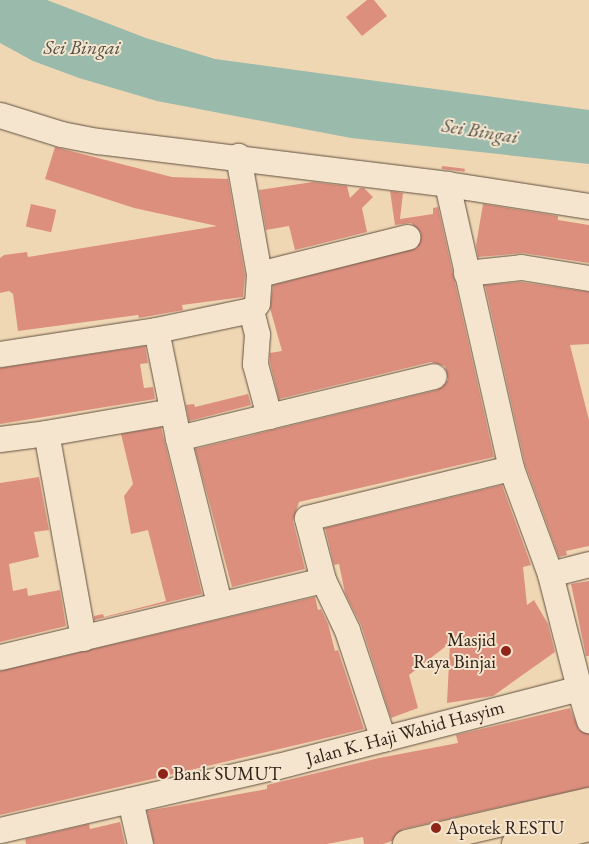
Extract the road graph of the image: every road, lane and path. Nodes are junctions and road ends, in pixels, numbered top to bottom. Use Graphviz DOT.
graph roads {
  1 [pos="0,115"];
  2 [pos="238,156"];
  3 [pos="447,184"];
  4 [pos="589,206"];
  5 [pos="407,237"];
  6 [pos="466,273"];
  7 [pos="259,274"];
  8 [pos="589,278"];
  9 [pos="251,310"];
  10 [pos="156,330"];
  11 [pos="0,354"];
  12 [pos="434,376"];
  13 [pos="172,411"];
  14 [pos="269,416"];
  15 [pos="46,433"];
  16 [pos="178,438"];
  17 [pos="0,439"];
  18 [pos="511,468"];
  19 [pos="589,564"];
  20 [pos="550,574"];
  21 [pos="323,580"];
  22 [pos="219,602"];
  23 [pos="83,638"];
  24 [pos="581,656"];
  25 [pos="0,657"];
  26 [pos="579,688"];
  27 [pos="589,720"];
  28 [pos="383,738"];
  29 [pos="130,800"];
  30 [pos="589,802"];
  31 [pos="589,827"];
  32 [pos="0,830"];
  33 [pos="140,844"];
  34 [pos="407,844"];
  35 [pos="516,844"];
  1 -- 2 [label="street"];
  2 -- 3 [label="street"];
  2 -- 7 [label="street"];
  3 -- 4 [label="street"];
  3 -- 6 [label="street"];
  5 -- 7 [label="street"];
  6 -- 8 [label="street"];
  6 -- 18 [label="street"];
  7 -- 9 [label="street"];
  9 -- 10 [label="street"];
  9 -- 14 [label="street"];
  10 -- 11 [label="street"];
  10 -- 13 [label="street"];
  12 -- 14 [label="street"];
  13 -- 15 [label="street"];
  13 -- 16 [label="street"];
  14 -- 16 [label="street"];
  15 -- 17 [label="street"];
  15 -- 23 [label="street"];
  16 -- 22 [label="street"];
  18 -- 20 [label="street"];
  18 -- 21 [label="street"];
  19 -- 20 [label="street"];
  20 -- 24 [label="street"];
  21 -- 22 [label="street"];
  21 -- 28 [label="street"];
  22 -- 23 [label="street"];
  23 -- 25 [label="street"];
  24 -- 26 [label="street"];
  26 -- 27 [label="street"];
  26 -- 28 [label="street, Jalan K. Haji Wahid Hasyim"];
  28 -- 29 [label="street, Jalan K. Haji Wahid Hasyim"];
  29 -- 32 [label="street, Jalan K. Haji Wahid Hasyim"];
  29 -- 33 [label="street"];
  30 -- 34 [label="main road"];
  31 -- 35 [label="main road"];
}
